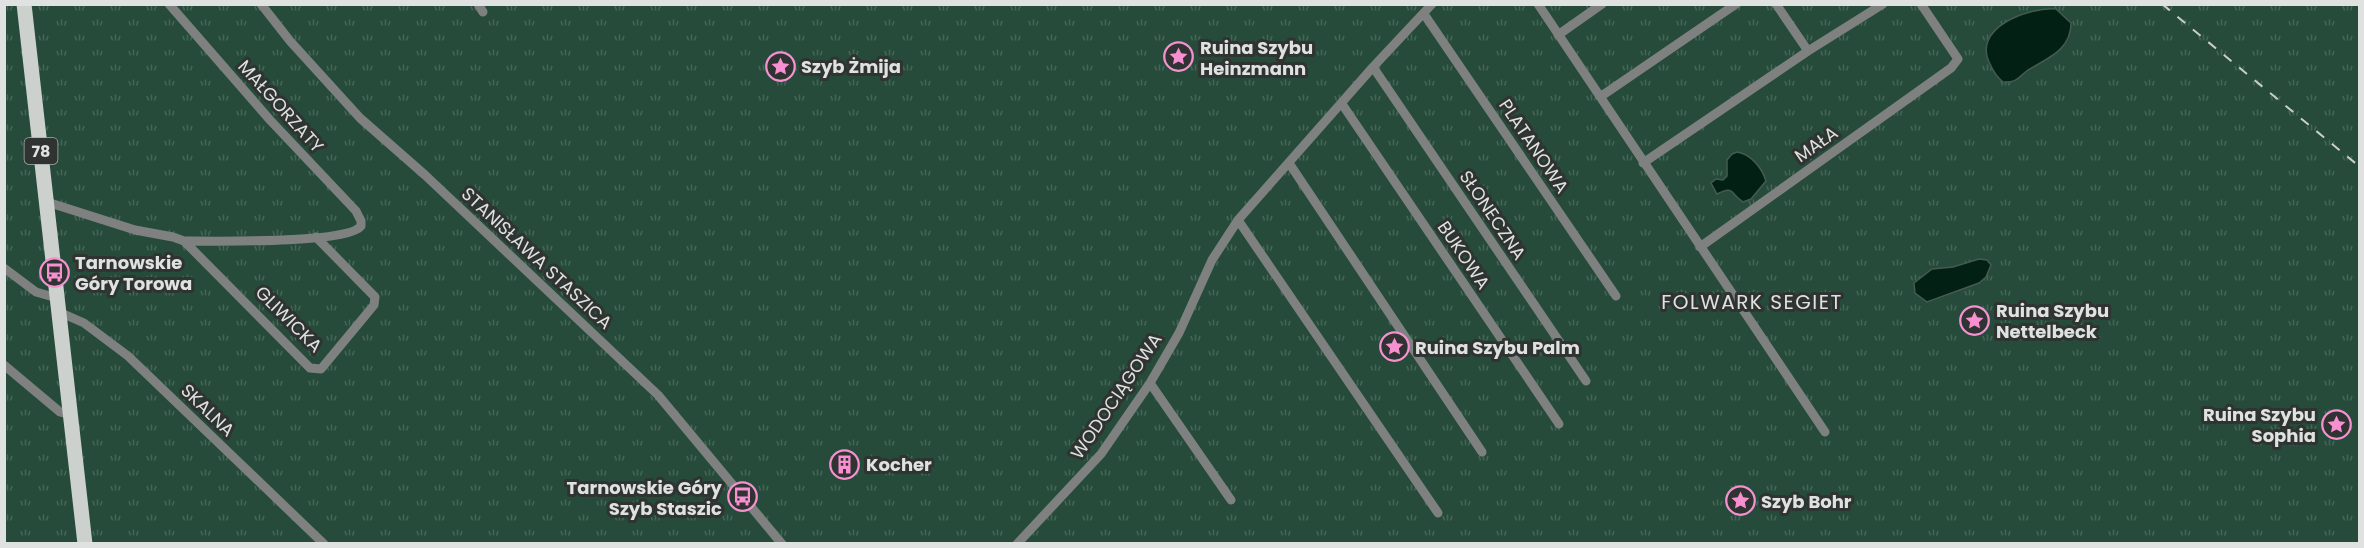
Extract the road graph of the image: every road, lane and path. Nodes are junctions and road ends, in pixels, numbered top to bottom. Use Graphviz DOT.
graph roads {
  1 [pos="24,4"];
  2 [pos="170,4"];
  3 [pos="261,4"];
  4 [pos="1432,4"];
  5 [pos="1538,4"];
  6 [pos="1602,4"];
  7 [pos="1736,4"];
  8 [pos="1776,4"];
  9 [pos="1883,4"];
  10 [pos="1921,4"];
  11 [pos="1424,14"];
  12 [pos="1558,35"];
  13 [pos="1808,51"];
  14 [pos="1373,67"];
  15 [pos="1600,97"];
  16 [pos="1342,104"];
  17 [pos="1289,163"];
  18 [pos="1643,163"];
  19 [pos="47,202"];
  20 [pos="1238,220"];
  21 [pos="316,237"];
  22 [pos="184,241"];
  23 [pos="1700,247"];
  24 [pos="4,268"];
  25 [pos="1616,296"];
  26 [pos="58,305"];
  27 [pos="4,366"];
  28 [pos="1587,381"];
  29 [pos="1150,383"];
  30 [pos="71,415"];
  31 [pos="1559,424"];
  32 [pos="1825,432"];
  33 [pos="1482,452"];
  34 [pos="1231,500"];
  35 [pos="1438,513"];
  36 [pos="85,543"];
  37 [pos="324,543"];
  38 [pos="782,543"];
  39 [pos="1017,543"];
  1 -- 19 [label="main road, 78"];
  2 -- 21 [label="street, MAŁGORZATY"];
  3 -- 38 [label="street, STANISŁAWA STASZICA"];
  4 -- 11 [label="street, WODOCIĄGOWA"];
  5 -- 12 [label="street"];
  6 -- 12 [label="street"];
  7 -- 15 [label="street"];
  8 -- 13 [label="street"];
  9 -- 13 [label="street"];
  10 -- 23 [label="street, MAŁA"];
  11 -- 14 [label="street, WODOCIĄGOWA"];
  11 -- 25 [label="street, PLATANOWA"];
  12 -- 15 [label="street"];
  13 -- 18 [label="street"];
  14 -- 16 [label="street, WODOCIĄGOWA"];
  14 -- 28 [label="street, SŁONECZNA"];
  15 -- 18 [label="street"];
  16 -- 17 [label="street, WODOCIĄGOWA"];
  16 -- 31 [label="street, BUKOWA"];
  17 -- 20 [label="street, WODOCIĄGOWA"];
  17 -- 33 [label="street"];
  18 -- 23 [label="street"];
  19 -- 22 [label="street"];
  19 -- 26 [label="main road, 78"];
  20 -- 29 [label="street, WODOCIĄGOWA"];
  20 -- 35 [label="street"];
  21 -- 22 [label="street"];
  21 -- 22 [label="street, GLIWICKA"];
  23 -- 32 [label="street"];
  24 -- 26 [label="street, SKALNA"];
  26 -- 30 [label="main road, 78"];
  26 -- 37 [label="street, SKALNA"];
  27 -- 30 [label="street"];
  29 -- 34 [label="street"];
  29 -- 39 [label="street, WODOCIĄGOWA"];
  30 -- 36 [label="main road, 78"];
}
